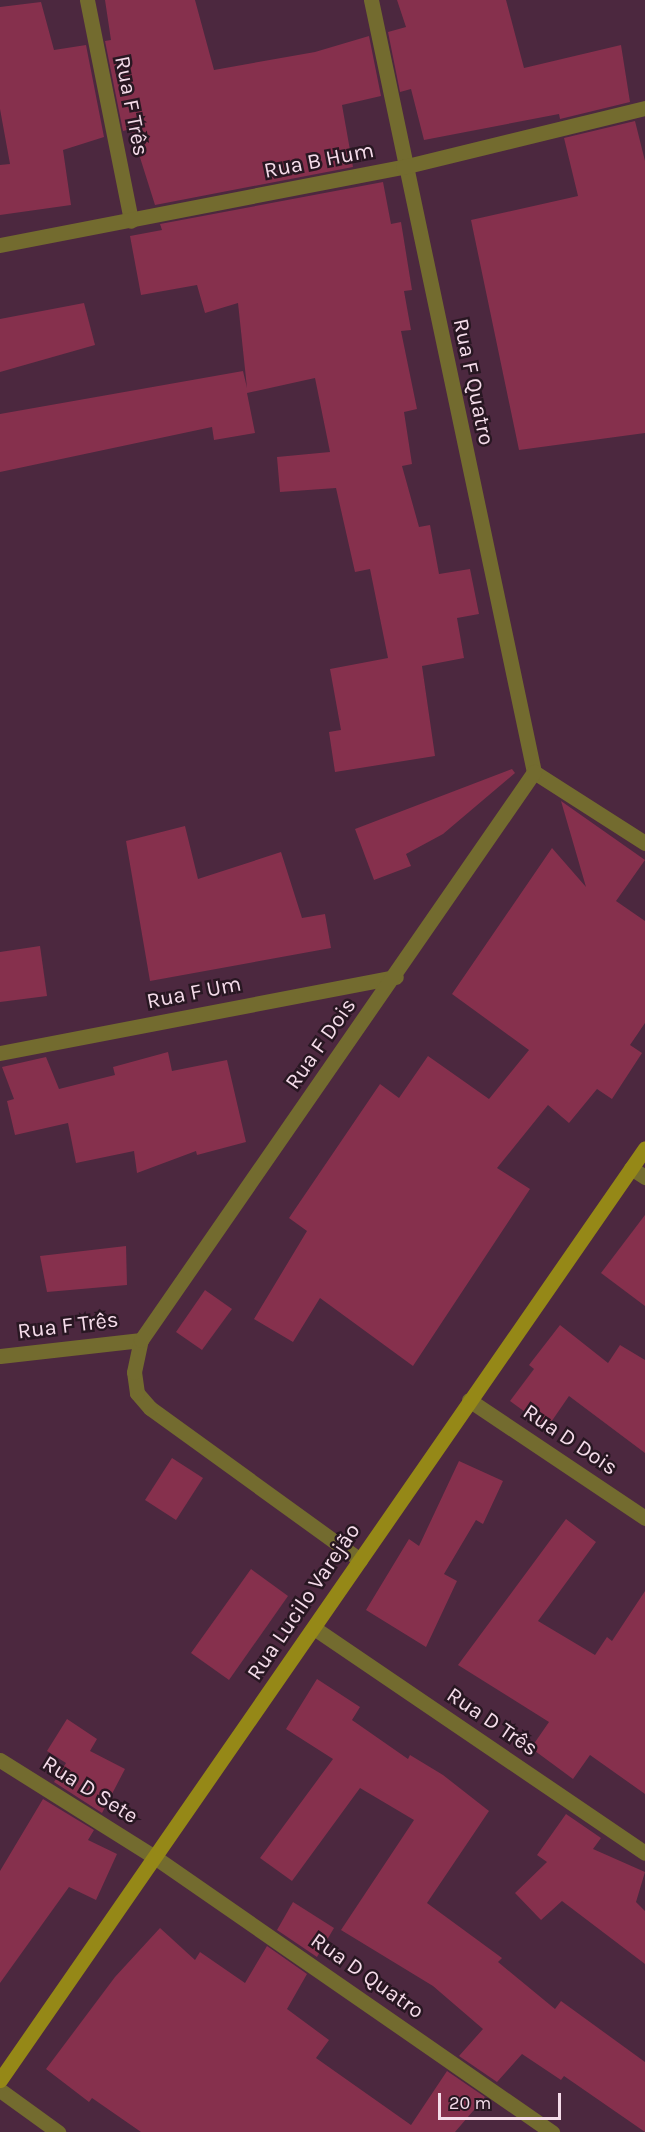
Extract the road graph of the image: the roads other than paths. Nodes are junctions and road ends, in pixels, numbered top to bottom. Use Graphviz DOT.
graph roads {
  1 [pos="87,0"];
  2 [pos="371,0"];
  3 [pos="645,108"];
  4 [pos="403,167"];
  5 [pos="131,221"];
  6 [pos="0,245"];
  7 [pos="534,772"];
  8 [pos="645,843"];
  9 [pos="396,976"];
  10 [pos="0,1053"];
  11 [pos="645,1148"];
  12 [pos="631,1168"];
  13 [pos="645,1177"];
  14 [pos="141,1340"];
  15 [pos="0,1356"];
  16 [pos="469,1400"];
  17 [pos="645,1518"];
  18 [pos="360,1560"];
  19 [pos="314,1628"];
  20 [pos="0,1760"];
  21 [pos="645,1853"];
  22 [pos="156,1858"];
  23 [pos="0,2080"];
  24 [pos="0,2090"];
  25 [pos="58,2132"];
  26 [pos="552,2132"];
  1 -- 5 [label="street, Rua F Três"];
  2 -- 4 [label="street, Rua F Quatro"];
  3 -- 4 [label="street, Rua B Hum"];
  4 -- 5 [label="street, Rua B Hum"];
  4 -- 7 [label="street, Rua F Quatro"];
  5 -- 6 [label="street, Rua B Hum"];
  7 -- 8 [label="street"];
  7 -- 9 [label="street, Rua F Dois"];
  9 -- 10 [label="street, Rua F Um"];
  9 -- 14 [label="street, Rua F Dois"];
  11 -- 12 [label="street, Rua Lucilo Varejão"];
  12 -- 13 [label="street"];
  12 -- 16 [label="street, Rua Lucilo Varejão"];
  14 -- 15 [label="street, Rua F Três"];
  14 -- 18 [label="street"];
  16 -- 17 [label="street, Rua D Dois"];
  16 -- 18 [label="street, Rua Lucilo Varejão"];
  18 -- 19 [label="street, Rua Lucilo Varejão"];
  19 -- 21 [label="street, Rua D Três"];
  19 -- 22 [label="street, Rua Lucilo Varejão"];
  20 -- 22 [label="street, Rua D Sete"];
  22 -- 23 [label="street, Rua Lucilo Varejão"];
  22 -- 26 [label="street, Rua D Quatro"];
  24 -- 25 [label="street"];
}
